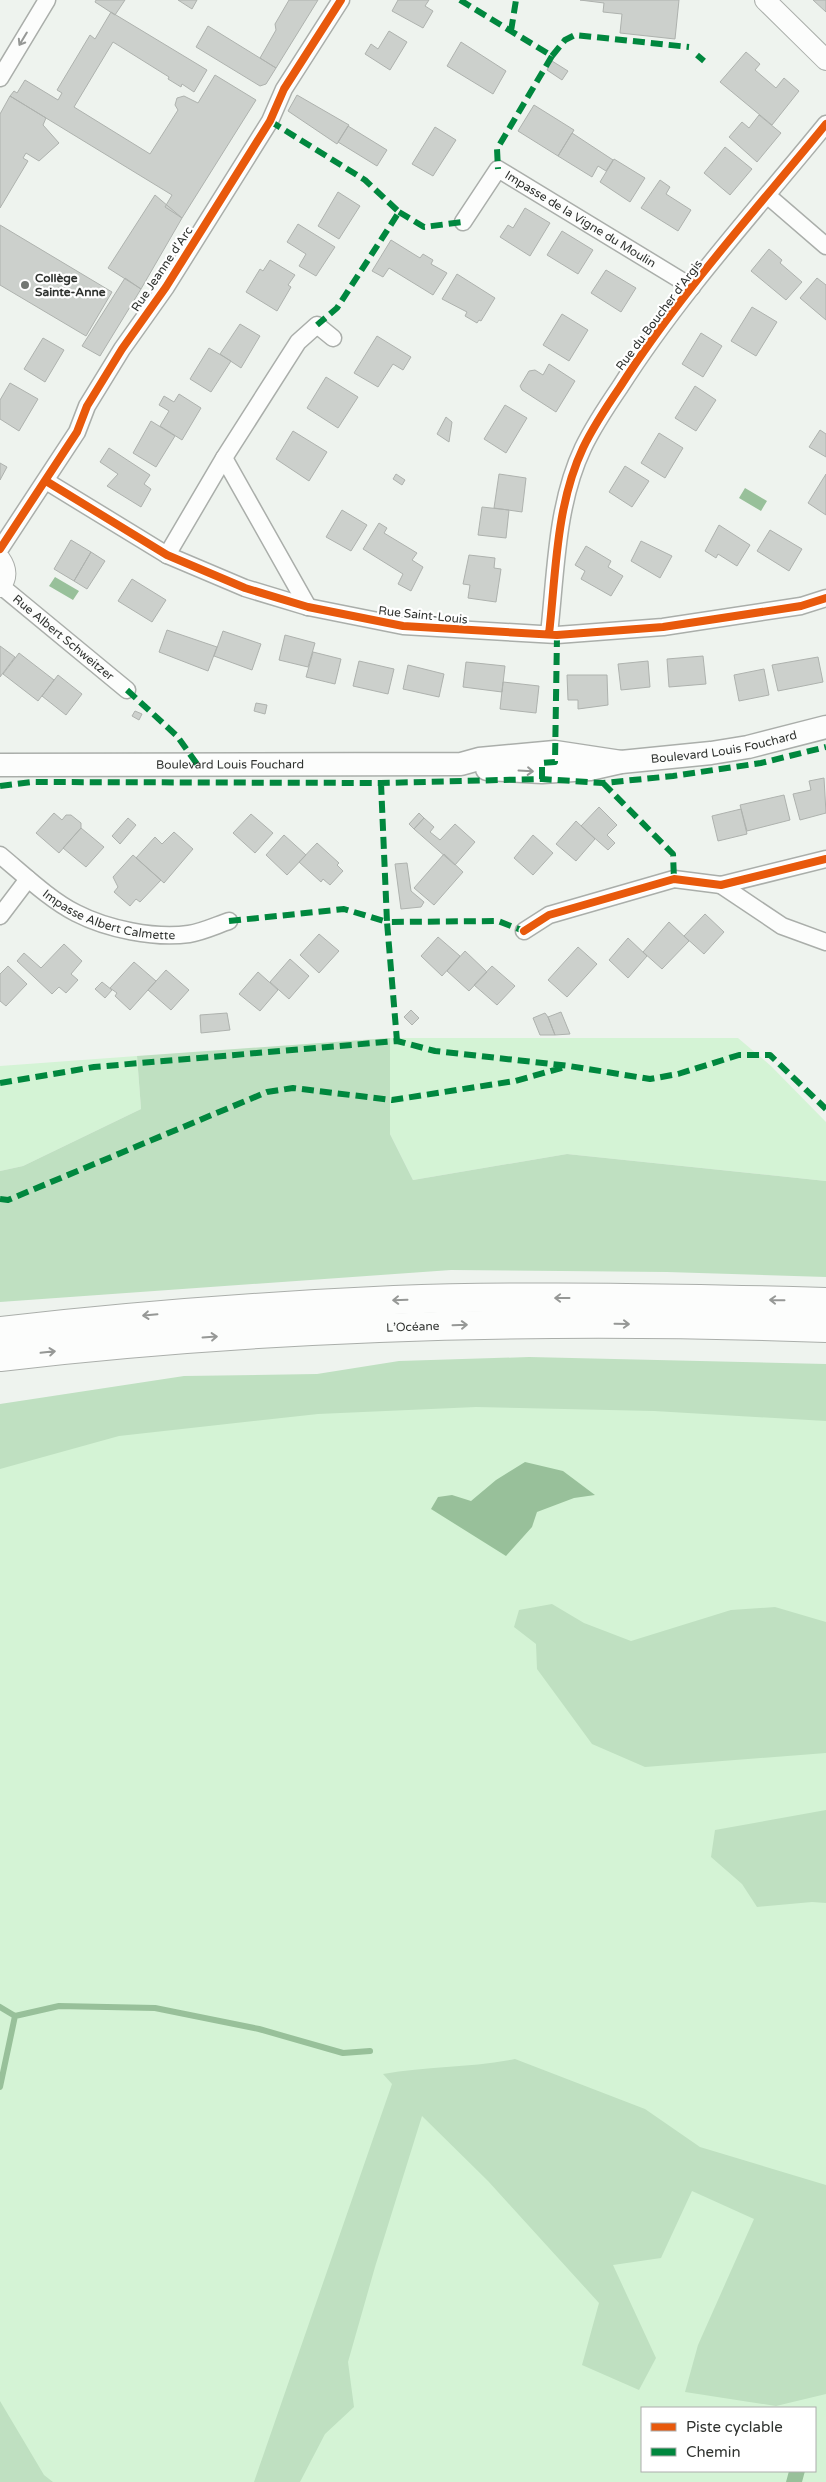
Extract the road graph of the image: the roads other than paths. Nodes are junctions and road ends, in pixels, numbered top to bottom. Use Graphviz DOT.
graph roads {
  1 [pos="47,0"];
  2 [pos="341,0"];
  3 [pos="765,0"];
  4 [pos="826,60"];
  5 [pos="0,78"];
  6 [pos="826,124"];
  7 [pos="768,196"];
  8 [pos="463,222"];
  9 [pos="826,246"];
  10 [pos="692,287"];
  11 [pos="333,338"];
  12 [pos="224,458"];
  13 [pos="46,481"];
  14 [pos="0,548"];
  15 [pos="167,555"];
  16 [pos="0,559"];
  17 [pos="1,586"];
  18 [pos="826,598"];
  19 [pos="308,607"];
  20 [pos="549,634"];
  21 [pos="127,690"];
  22 [pos="826,727"];
  23 [pos="0,765"];
  24 [pos="0,855"];
  25 [pos="826,859"];
  26 [pos="28,879"];
  27 [pos="721,884"];
  28 [pos="0,916"];
  29 [pos="229,921"];
  30 [pos="524,931"];
  31 [pos="826,942"];
  32 [pos="826,1302"];
  33 [pos="826,1328"];
  34 [pos="0,1331"];
  35 [pos="0,1357"];
  1 -- 5 [label="street, one-way"];
  2 -- 13 [label="street, Rue Jeanne d'Arc"];
  3 -- 4 [label="street"];
  6 -- 7 [label="street, Rue du Boucher d'Argis"];
  7 -- 9 [label="street"];
  7 -- 10 [label="street, Rue du Boucher d'Argis"];
  8 -- 10 [label="street, Impasse de la Vigne du Moulin"];
  10 -- 20 [label="street, Rue du Boucher d'Argis"];
  11 -- 12 [label="street"];
  12 -- 15 [label="street"];
  12 -- 19 [label="street"];
  13 -- 14 [label="street, Rue Jeanne d'Arc"];
  13 -- 15 [label="street, Rue Saint-Louis"];
  15 -- 19 [label="street, Rue Saint-Louis"];
  16 -- 17 [label="street"];
  17 -- 21 [label="street, Rue Albert Schweitzer"];
  18 -- 20 [label="street, Rue Saint-Louis"];
  19 -- 20 [label="street, Rue Saint-Louis"];
  22 -- 23 [label="main road, Boulevard Louis Fouchard"];
  24 -- 26 [label="street, Impasse Albert Calmette"];
  25 -- 27 [label="street"];
  26 -- 28 [label="street"];
  26 -- 29 [label="street, Impasse Albert Calmette"];
  27 -- 30 [label="street"];
  27 -- 31 [label="street"];
  32 -- 34 [label="highway, one-way"];
  35 -- 33 [label="highway, L’Océane, one-way"];
}
